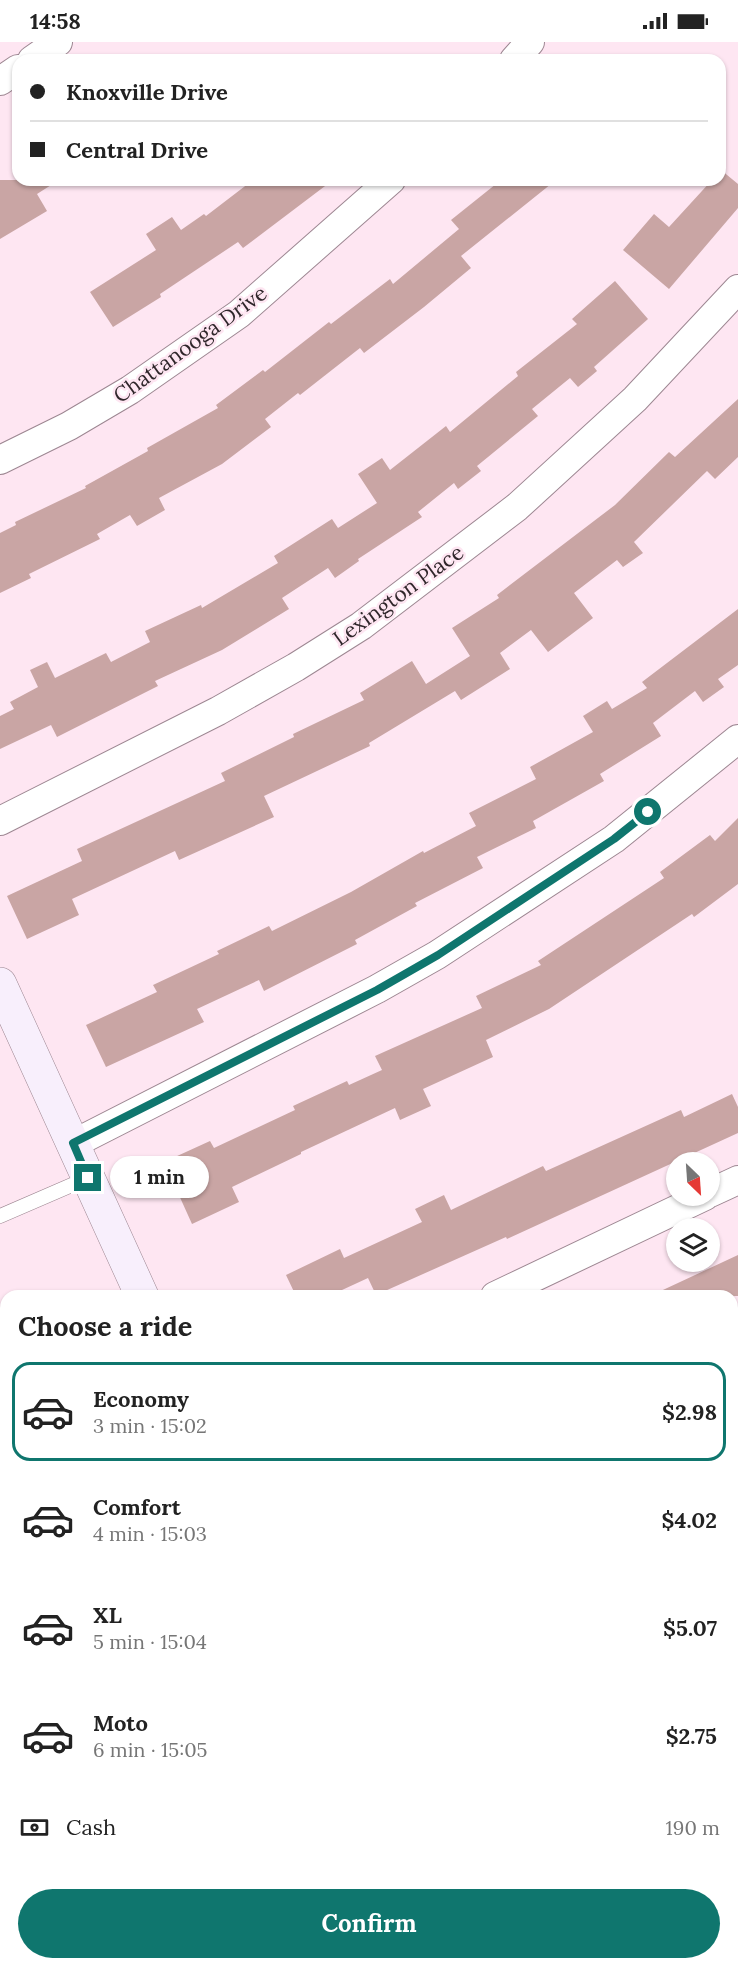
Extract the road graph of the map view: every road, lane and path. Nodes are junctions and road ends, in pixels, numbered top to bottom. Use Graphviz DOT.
graph roads {
  1 [pos="58,42"];
  2 [pos="530,42"];
  3 [pos="41,54"];
  4 [pos="519,54"];
  5 [pos="384,186"];
  6 [pos="738,289"];
  7 [pos="0,460"];
  8 [pos="738,739"];
  9 [pos="0,821"];
  10 [pos="1,990"];
  11 [pos="73,1143"];
  12 [pos="88,1178"];
  13 [pos="738,1180"];
  14 [pos="720,1188"];
  15 [pos="684,1206"];
  16 [pos="0,1216"];
  17 [pos="139,1290"];
  18 [pos="508,1290"];
  1 -- 3 [label="street"];
  2 -- 4 [label="street"];
  5 -- 7 [label="street, Chattanooga Drive"];
  6 -- 9 [label="street, Lexington Place"];
  8 -- 11 [label="street"];
  10 -- 11 [label="main road"];
  11 -- 12 [label="main road"];
  12 -- 16 [label="lane"];
  12 -- 17 [label="main road"];
  13 -- 14 [label="street"];
  15 -- 18 [label="street"];
}
